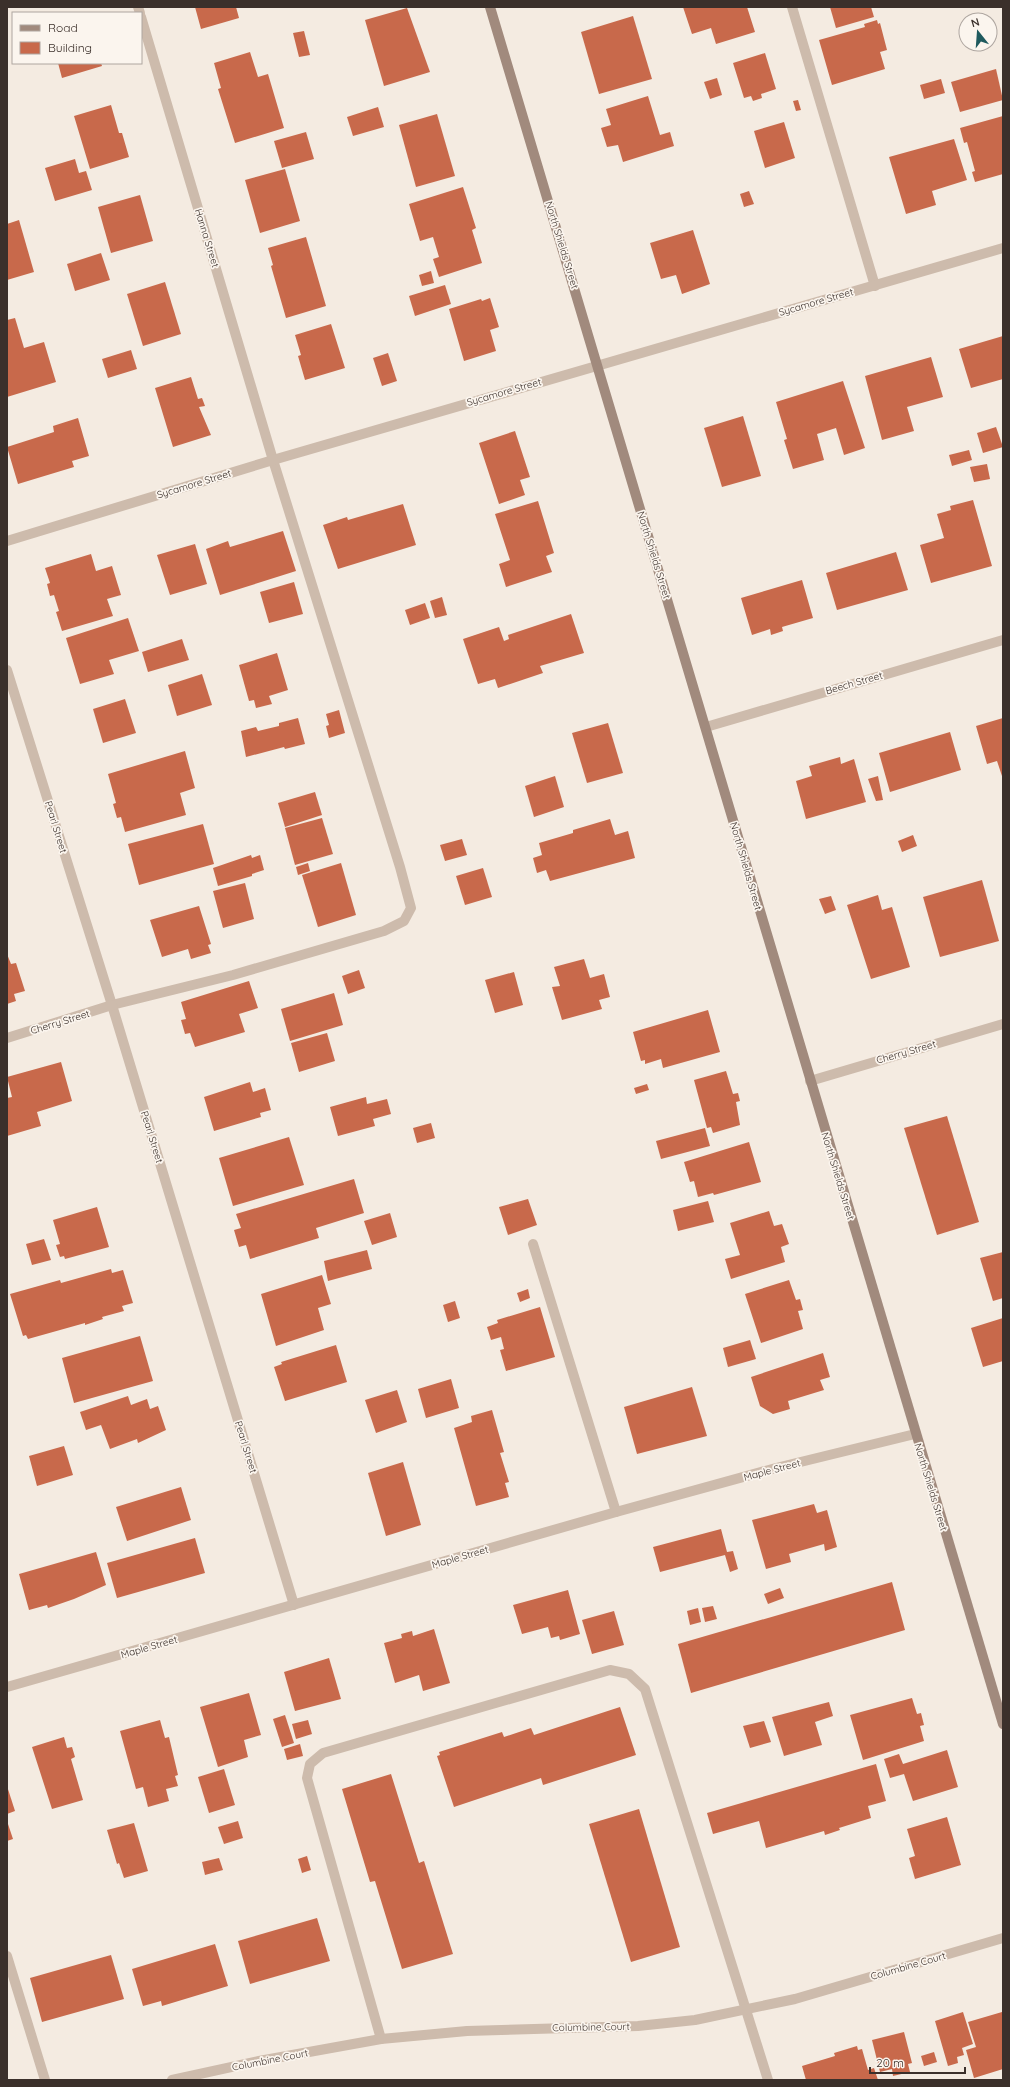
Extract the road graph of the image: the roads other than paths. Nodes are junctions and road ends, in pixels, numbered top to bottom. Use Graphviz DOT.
graph roads {
  1 [pos="490,7"];
  2 [pos="792,7"];
  3 [pos="142,20"];
  4 [pos="1003,248"];
  5 [pos="875,286"];
  6 [pos="598,365"];
  7 [pos="273,460"];
  8 [pos="7,541"];
  9 [pos="1003,640"];
  10 [pos="7,670"];
  11 [pos="706,727"];
  12 [pos="112,1005"];
  13 [pos="1003,1024"];
  14 [pos="7,1038"];
  15 [pos="810,1081"];
  16 [pos="533,1244"];
  17 [pos="915,1434"];
  18 [pos="616,1512"];
  19 [pos="294,1605"];
  20 [pos="7,1687"];
  21 [pos="1003,1724"];
  22 [pos="1003,1938"];
  23 [pos="7,1956"];
  24 [pos="748,2010"];
  25 [pos="381,2039"];
  26 [pos="45,2080"];
  27 [pos="172,2080"];
  28 [pos="768,2080"];
  1 -- 6 [label="main road, North Shields Street"];
  2 -- 5 [label="street"];
  3 -- 7 [label="street, Hanna Street"];
  4 -- 5 [label="street, Sycamore Street"];
  5 -- 6 [label="street, Sycamore Street"];
  6 -- 7 [label="street, Sycamore Street"];
  6 -- 11 [label="main road, North Shields Street"];
  7 -- 8 [label="street, Sycamore Street"];
  7 -- 12 [label="street, Hanna Street"];
  9 -- 11 [label="street, Beech Street"];
  10 -- 12 [label="street, Pearl Street"];
  11 -- 15 [label="main road, North Shields Street"];
  12 -- 14 [label="street, Cherry Street"];
  12 -- 19 [label="street, Pearl Street"];
  13 -- 15 [label="street, Cherry Street"];
  15 -- 17 [label="main road, North Shields Street"];
  16 -- 18 [label="street"];
  17 -- 18 [label="street, Maple Street"];
  17 -- 21 [label="main road, North Shields Street"];
  18 -- 19 [label="street, Maple Street"];
  19 -- 20 [label="street, Maple Street"];
  22 -- 24 [label="street, Columbine Court"];
  23 -- 26 [label="street"];
  24 -- 25 [label="street, Columbine Court"];
  24 -- 25 [label="street"];
  24 -- 28 [label="street"];
  25 -- 27 [label="street, Columbine Court"];
}
